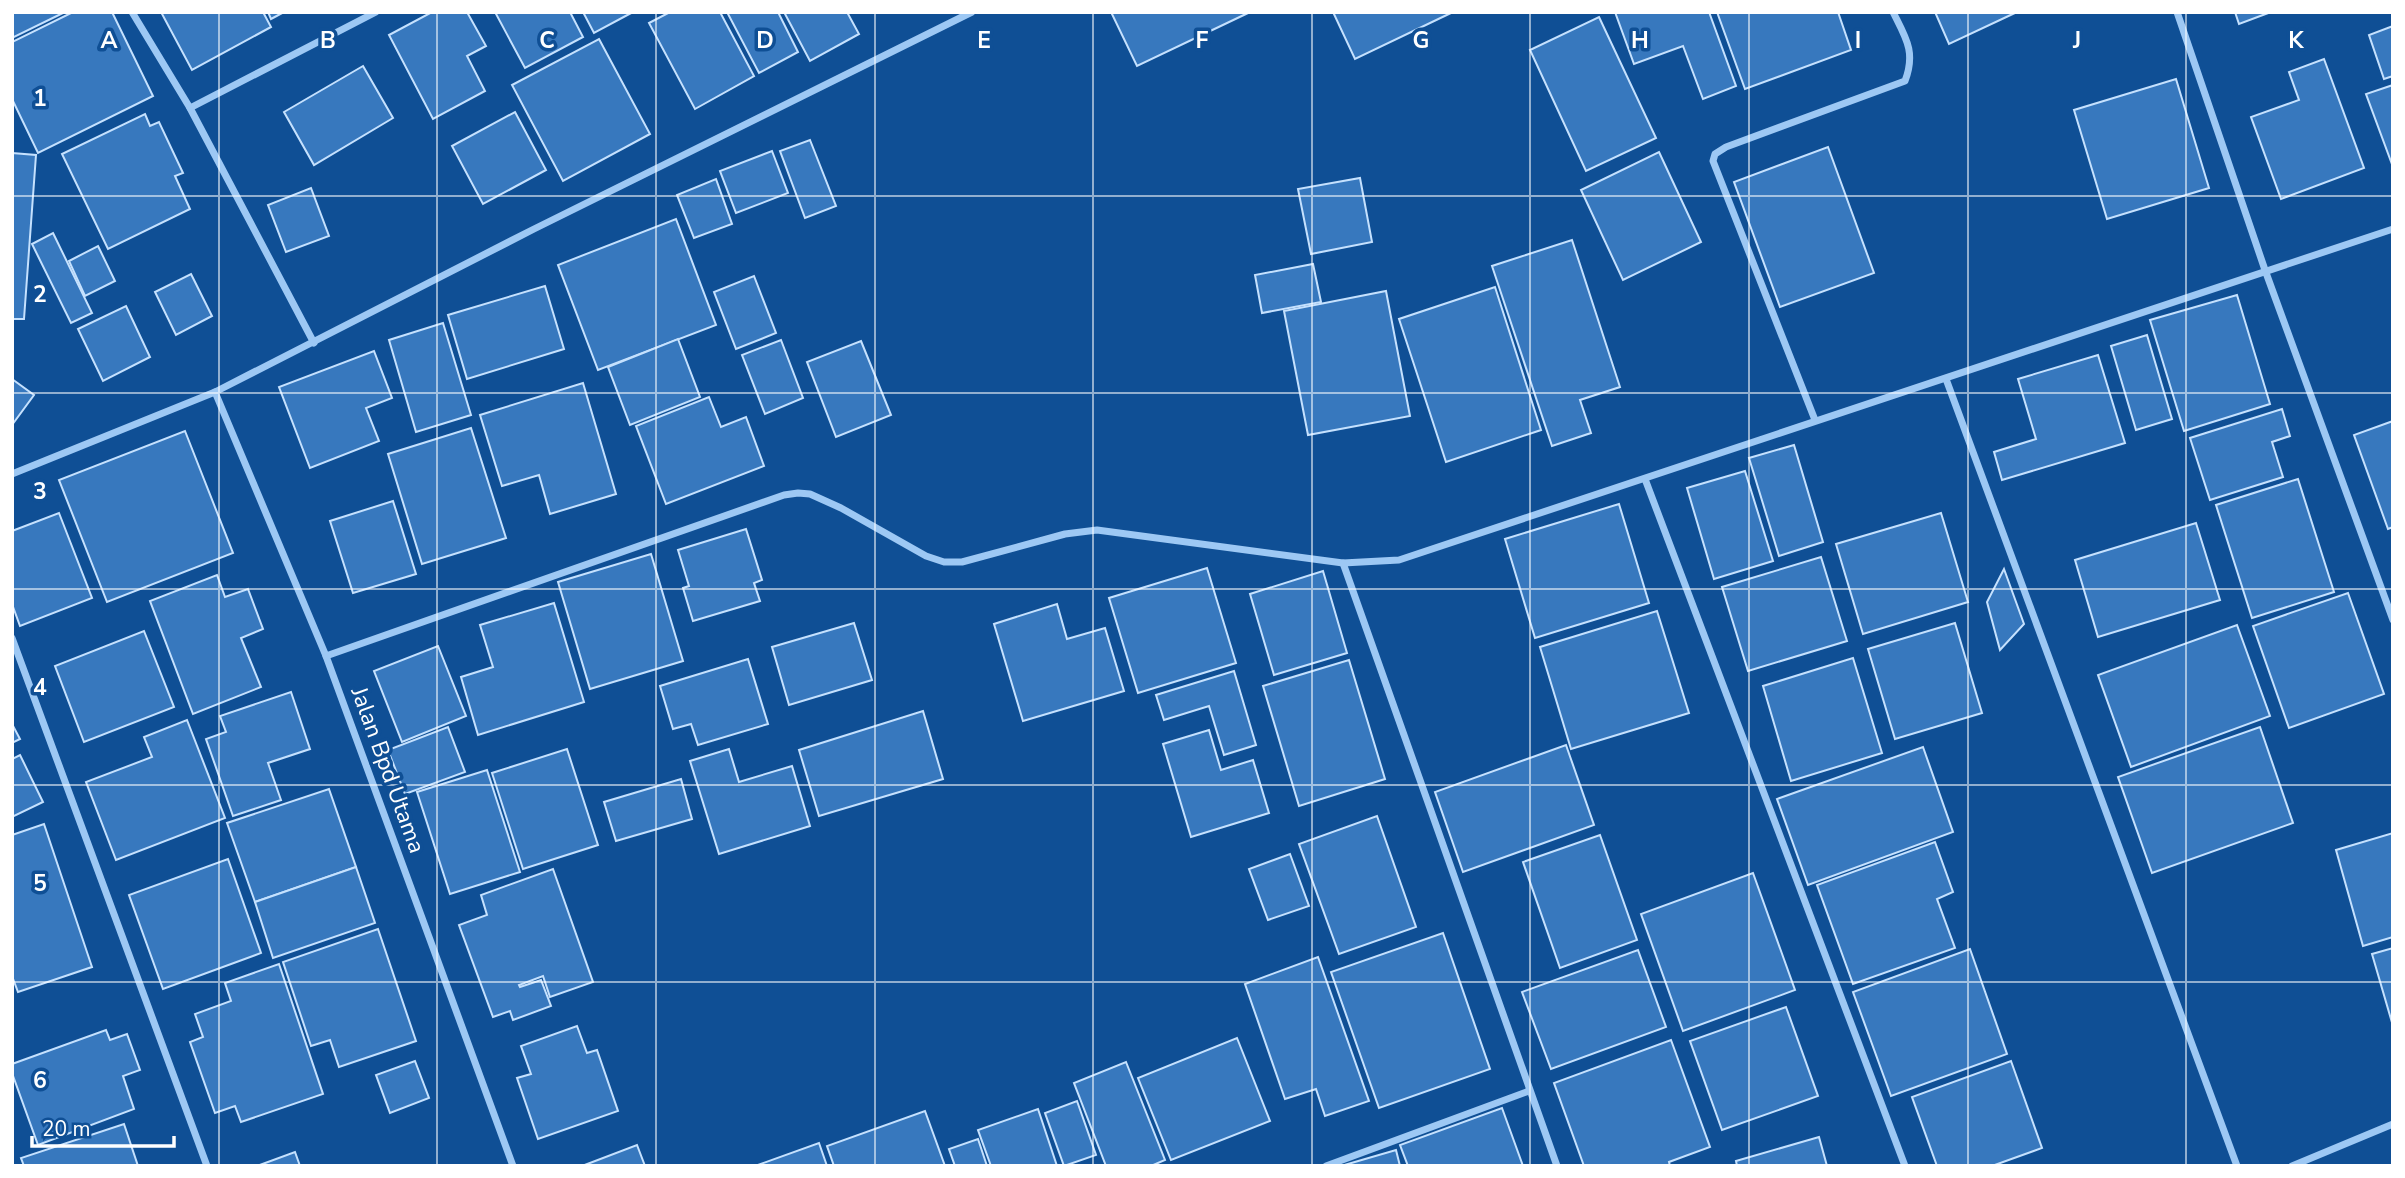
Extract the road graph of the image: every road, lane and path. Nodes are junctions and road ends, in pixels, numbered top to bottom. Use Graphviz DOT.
graph roads {
  1 [pos="132,12"];
  2 [pos="376,12"];
  3 [pos="972,12"];
  4 [pos="1893,12"];
  5 [pos="2177,12"];
  6 [pos="190,108"];
  7 [pos="2393,229"];
  8 [pos="2265,270"];
  9 [pos="314,343"];
  10 [pos="1946,379"];
  11 [pos="215,392"];
  12 [pos="1815,420"];
  13 [pos="12,474"];
  14 [pos="1645,479"];
  15 [pos="1343,563"];
  16 [pos="2393,620"];
  17 [pos="12,638"];
  18 [pos="326,656"];
  19 [pos="1529,1091"];
  20 [pos="2393,1124"];
  21 [pos="207,1166"];
  22 [pos="513,1166"];
  23 [pos="1326,1166"];
  24 [pos="1557,1166"];
  25 [pos="1905,1166"];
  26 [pos="2237,1166"];
  27 [pos="2292,1166"];
  1 -- 6 [label="street"];
  2 -- 6 [label="street"];
  3 -- 9 [label="street"];
  4 -- 12 [label="street"];
  5 -- 8 [label="street"];
  6 -- 9 [label="street"];
  7 -- 8 [label="street"];
  8 -- 10 [label="street"];
  8 -- 16 [label="street"];
  9 -- 11 [label="street"];
  10 -- 12 [label="street"];
  10 -- 26 [label="street"];
  11 -- 13 [label="street"];
  11 -- 18 [label="street, Jalan Bpd Utama"];
  12 -- 14 [label="street"];
  14 -- 15 [label="street"];
  14 -- 25 [label="street"];
  15 -- 18 [label="street"];
  15 -- 19 [label="street"];
  17 -- 21 [label="street"];
  18 -- 22 [label="street, Jalan Bpd Utama"];
  19 -- 23 [label="street"];
  19 -- 24 [label="street"];
  20 -- 27 [label="street"];
}
